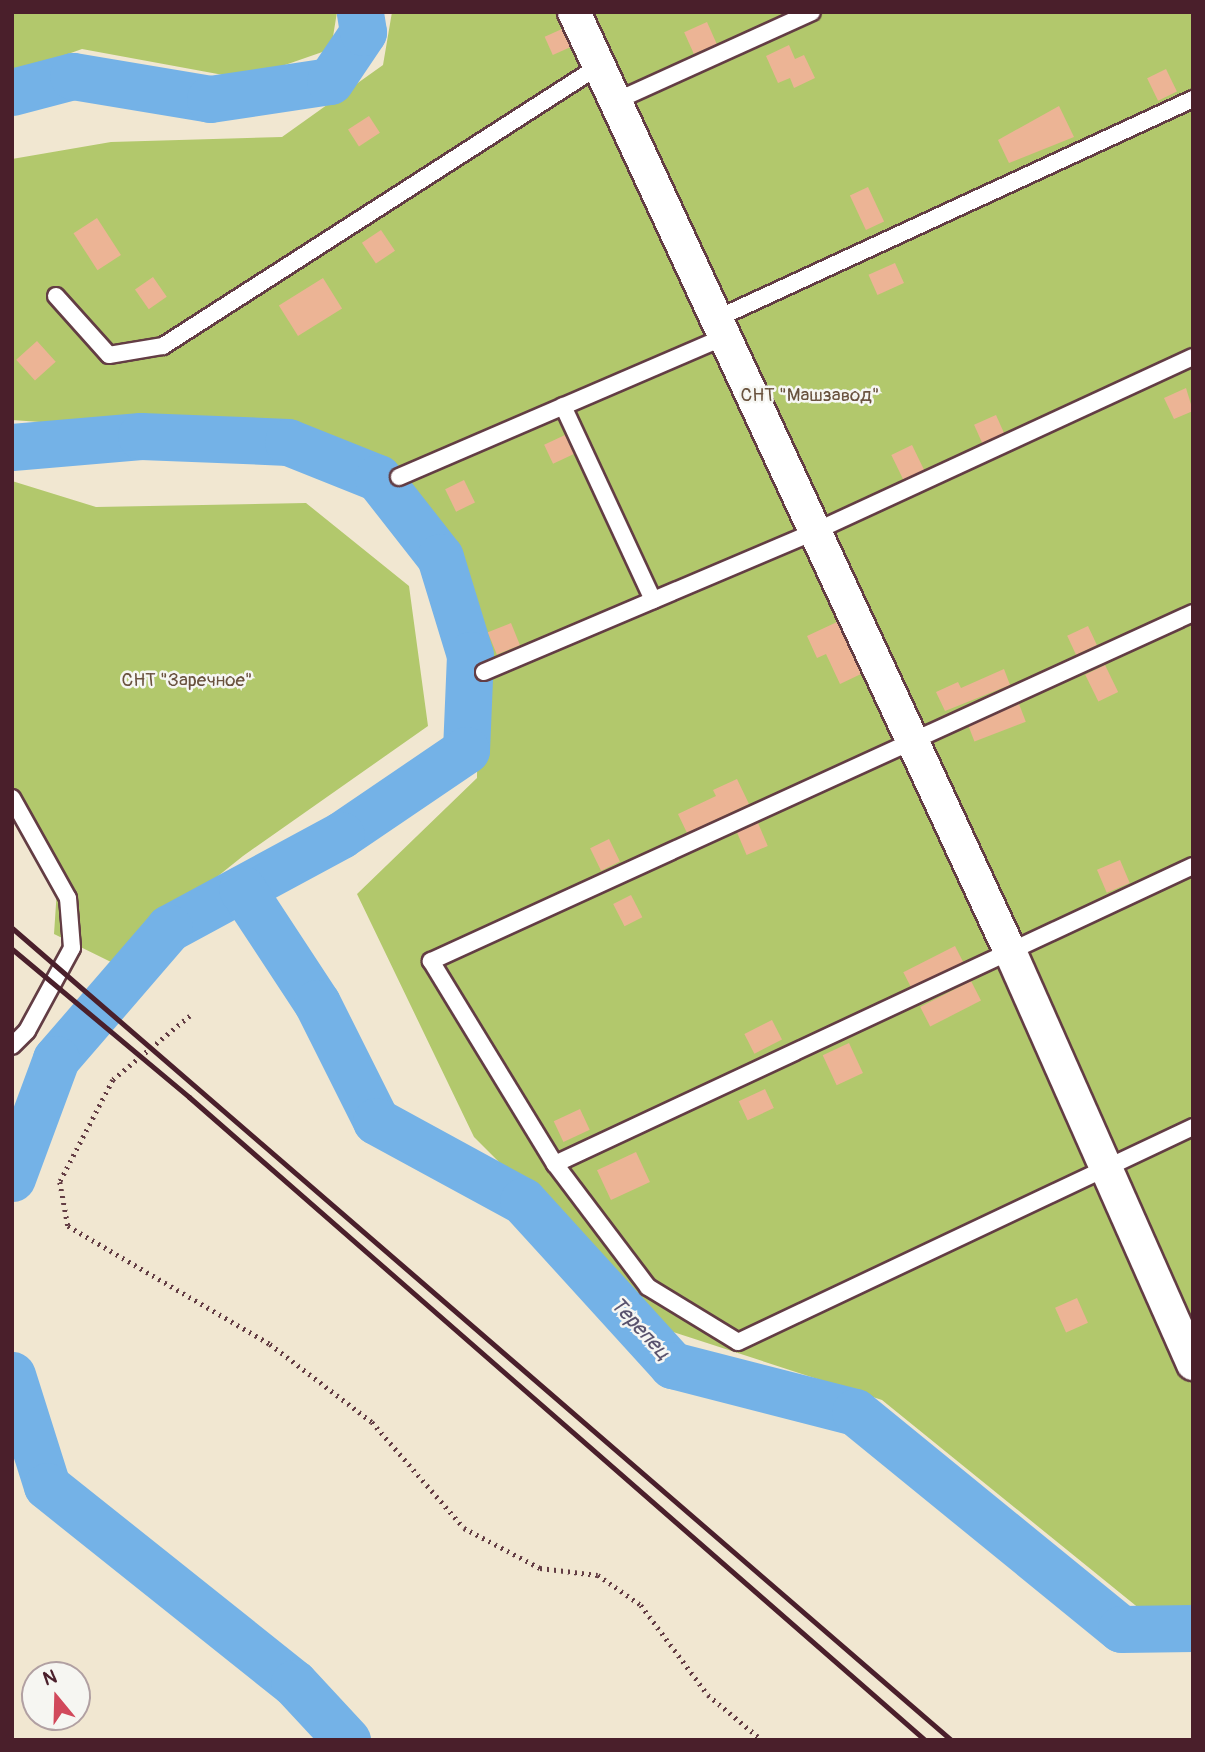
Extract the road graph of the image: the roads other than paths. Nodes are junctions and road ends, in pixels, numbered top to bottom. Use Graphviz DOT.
graph roads {
  1 [pos="574,12"];
  2 [pos="812,12"];
  3 [pos="599,66"];
  4 [pos="1193,99"];
  5 [pos="615,102"];
  6 [pos="56,296"];
  7 [pos="720,328"];
  8 [pos="1193,357"];
  9 [pos="563,406"];
  10 [pos="399,477"];
  11 [pos="814,531"];
  12 [pos="653,600"];
  13 [pos="1193,613"];
  14 [pos="484,672"];
  15 [pos="910,739"];
  16 [pos="12,798"];
  17 [pos="1193,866"];
  18 [pos="1009,949"];
  19 [pos="12,1046"];
  20 [pos="1193,1127"];
  21 [pos="555,1164"];
  22 [pos="1107,1166"];
  23 [pos="1193,1364"];
  1 -- 3 [label="street"];
  2 -- 5 [label="lane"];
  3 -- 5 [label="street"];
  3 -- 6 [label="lane"];
  4 -- 7 [label="lane"];
  5 -- 7 [label="street"];
  7 -- 9 [label="lane"];
  7 -- 11 [label="street"];
  8 -- 11 [label="lane"];
  9 -- 10 [label="lane"];
  9 -- 12 [label="lane"];
  11 -- 12 [label="lane"];
  11 -- 15 [label="street"];
  12 -- 14 [label="lane"];
  13 -- 15 [label="lane"];
  15 -- 18 [label="street"];
  15 -- 21 [label="lane"];
  16 -- 19 [label="lane"];
  17 -- 18 [label="lane"];
  18 -- 21 [label="lane"];
  18 -- 22 [label="street"];
  20 -- 22 [label="lane"];
  21 -- 22 [label="lane"];
  22 -- 23 [label="street"];
}
